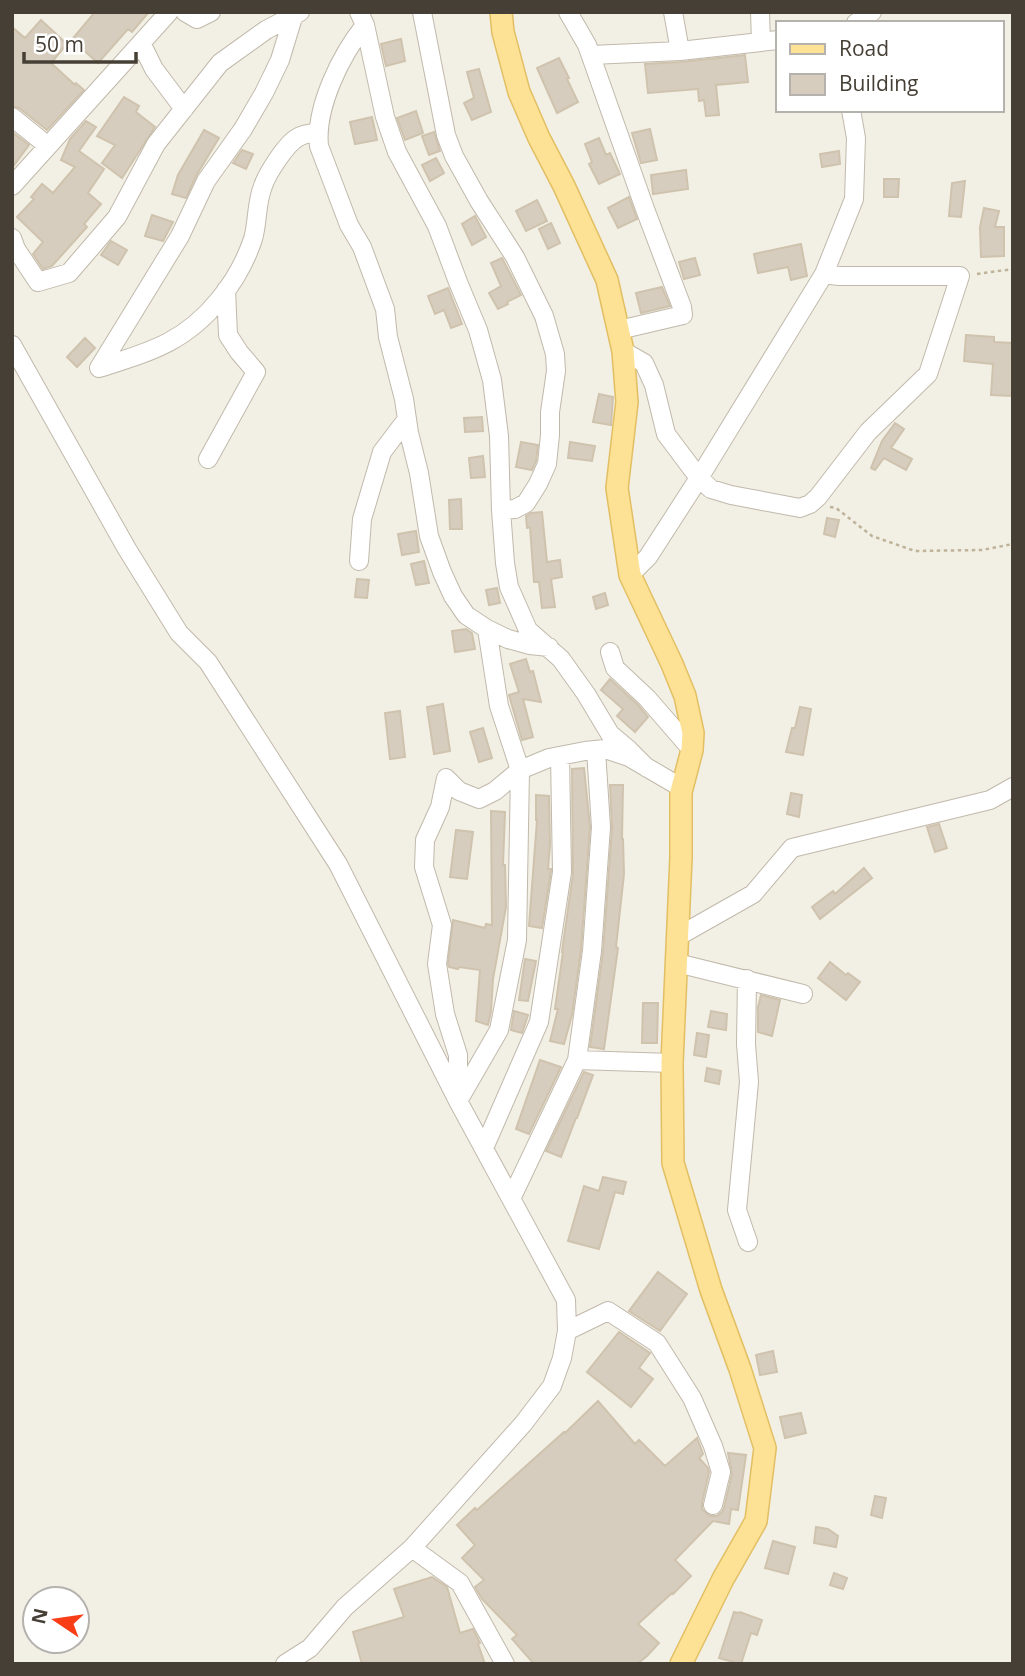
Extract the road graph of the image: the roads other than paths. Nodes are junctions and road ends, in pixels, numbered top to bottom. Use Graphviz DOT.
graph roads {
  1 [pos="169,12"];
  2 [pos="185,12"];
  3 [pos="211,12"];
  4 [pos="422,12"];
  5 [pos="501,12"];
  6 [pos="568,12"];
  7 [pos="673,12"];
  8 [pos="760,12"];
  9 [pos="297,13"];
  10 [pos="362,19"];
  11 [pos="770,41"];
  12 [pos="141,43"];
  13 [pos="680,51"];
  14 [pos="591,55"];
  15 [pos="184,109"];
  16 [pos="851,112"];
  17 [pos="12,117"];
  18 [pos="317,133"];
  19 [pos="48,146"];
  20 [pos="12,186"];
  21 [pos="12,238"];
  22 [pos="824,274"];
  23 [pos="226,289"];
  24 [pos="621,340"];
  25 [pos="12,345"];
  26 [pos="407,419"];
  27 [pos="208,459"];
  28 [pos="699,478"];
  29 [pos="501,510"];
  30 [pos="359,561"];
  31 [pos="630,575"];
  32 [pos="487,629"];
  33 [pos="549,647"];
  34 [pos="610,652"];
  35 [pos="596,750"];
  36 [pos="692,750"];
  37 [pos="560,756"];
  38 [pos="647,768"];
  39 [pos="520,770"];
  40 [pos="1013,787"];
  41 [pos="682,788"];
  42 [pos="677,937"];
  43 [pos="677,963"];
  44 [pos="747,979"];
  45 [pos="803,994"];
  46 [pos="577,1060"];
  47 [pos="672,1063"];
  48 [pos="458,1101"];
  49 [pos="484,1148"];
  50 [pos="511,1199"];
  51 [pos="748,1242"];
  52 [pos="567,1331"];
  53 [pos="713,1505"];
  54 [pos="412,1548"];
  55 [pos="285,1664"];
  56 [pos="505,1664"];
  57 [pos="681,1664"];
  1 -- 12 [label="street"];
  2 -- 3 [label="street"];
  4 -- 29 [label="street"];
  5 -- 24 [label="main road"];
  6 -- 14 [label="street"];
  7 -- 13 [label="street"];
  8 -- 11 [label="street"];
  9 -- 15 [label="street"];
  9 -- 23 [label="street"];
  10 -- 18 [label="street"];
  10 -- 29 [label="street"];
  11 -- 13 [label="street"];
  12 -- 15 [label="street"];
  12 -- 19 [label="street"];
  13 -- 14 [label="street"];
  14 -- 24 [label="street"];
  15 -- 21 [label="street"];
  16 -- 22 [label="street"];
  17 -- 19 [label="street"];
  18 -- 23 [label="street"];
  18 -- 26 [label="street"];
  19 -- 20 [label="street"];
  22 -- 28 [label="street"];
  22 -- 28 [label="street"];
  23 -- 27 [label="street"];
  24 -- 28 [label="street"];
  24 -- 31 [label="main road"];
  25 -- 48 [label="street"];
  26 -- 30 [label="street"];
  26 -- 32 [label="street"];
  28 -- 31 [label="street"];
  29 -- 33 [label="street"];
  31 -- 36 [label="main road"];
  32 -- 33 [label="street"];
  32 -- 39 [label="street"];
  33 -- 38 [label="street"];
  34 -- 36 [label="street"];
  35 -- 37 [label="street"];
  35 -- 38 [label="street"];
  35 -- 46 [label="street"];
  36 -- 41 [label="main road"];
  37 -- 39 [label="street"];
  37 -- 49 [label="street"];
  38 -- 41 [label="street"];
  39 -- 48 [label="street"];
  39 -- 48 [label="street"];
  40 -- 42 [label="street"];
  41 -- 42 [label="main road"];
  42 -- 43 [label="main road"];
  43 -- 44 [label="street"];
  43 -- 47 [label="main road"];
  44 -- 45 [label="street"];
  44 -- 51 [label="street"];
  46 -- 47 [label="street"];
  46 -- 50 [label="street"];
  47 -- 57 [label="main road"];
  48 -- 49 [label="street"];
  49 -- 50 [label="street"];
  50 -- 52 [label="street"];
  52 -- 53 [label="street"];
  52 -- 54 [label="street"];
  54 -- 55 [label="street"];
  54 -- 56 [label="street"];
}
